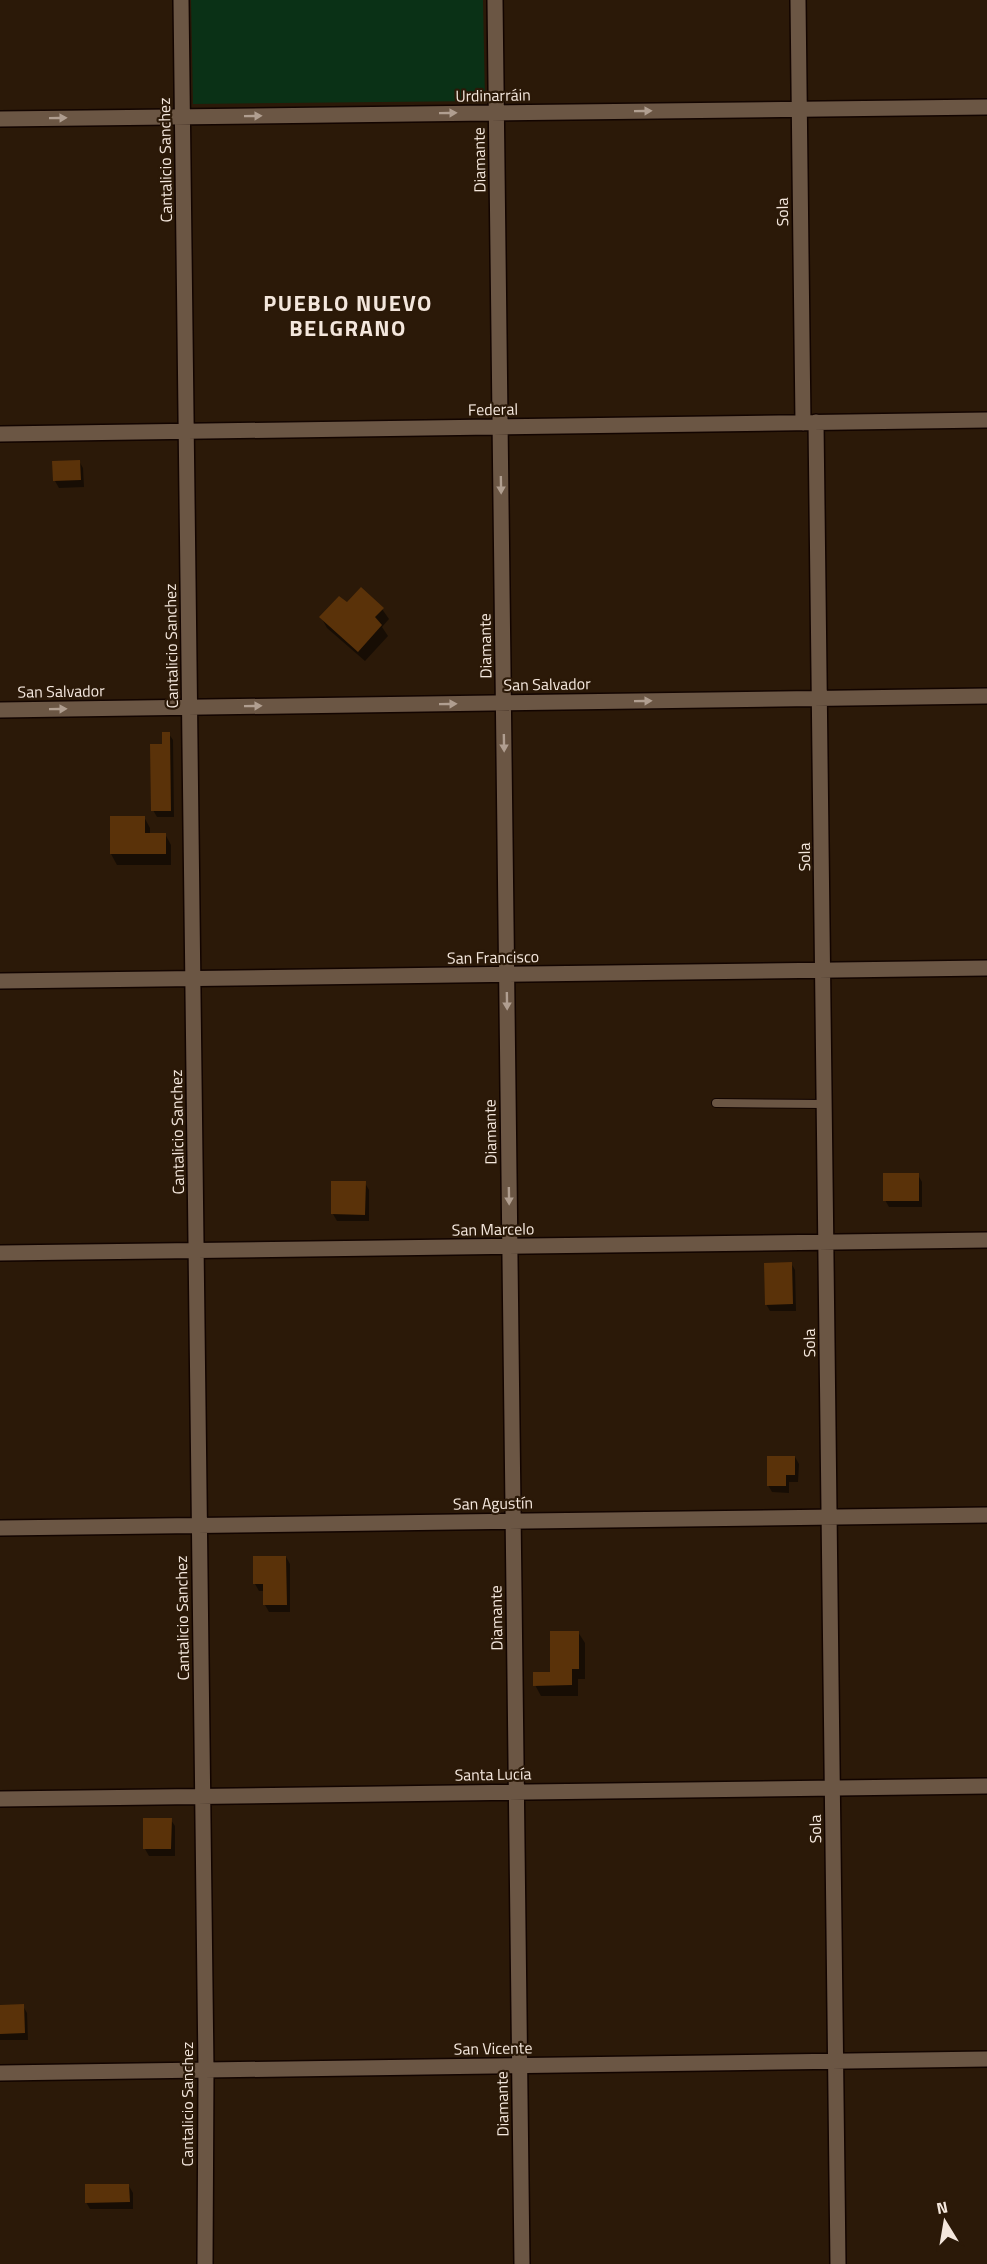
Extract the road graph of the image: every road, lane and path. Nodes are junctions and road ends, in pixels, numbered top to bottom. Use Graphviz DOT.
graph roads {
  1 [pos="181,0"];
  2 [pos="495,0"];
  3 [pos="798,0"];
  4 [pos="987,107"];
  5 [pos="799,109"];
  6 [pos="496,113"];
  7 [pos="182,116"];
  8 [pos="0,119"];
  9 [pos="987,420"];
  10 [pos="809,423"];
  11 [pos="500,427"];
  12 [pos="186,431"];
  13 [pos="0,434"];
  14 [pos="987,696"];
  15 [pos="820,699"];
  16 [pos="503,703"];
  17 [pos="189,707"];
  18 [pos="0,710"];
  19 [pos="987,968"];
  20 [pos="823,970"];
  21 [pos="507,975"];
  22 [pos="193,979"];
  23 [pos="0,981"];
  24 [pos="716,1103"];
  25 [pos="824,1104"];
  26 [pos="987,1240"];
  27 [pos="826,1242"];
  28 [pos="510,1246"];
  29 [pos="196,1251"];
  30 [pos="0,1253"];
  31 [pos="987,1515"];
  32 [pos="829,1517"];
  33 [pos="513,1521"];
  34 [pos="199,1525"];
  35 [pos="0,1528"];
  36 [pos="987,1786"];
  37 [pos="832,1788"];
  38 [pos="516,1792"];
  39 [pos="202,1797"];
  40 [pos="0,1799"];
  41 [pos="987,2059"];
  42 [pos="836,2061"];
  43 [pos="520,2065"];
  44 [pos="206,2070"];
  45 [pos="0,2073"];
  46 [pos="205,2264"];
  47 [pos="522,2264"];
  48 [pos="838,2264"];
  1 -- 7 [label="street, Cantalicio Sanchez"];
  2 -- 6 [label="street, Diamante"];
  3 -- 5 [label="street, Sola"];
  4 -- 5 [label="street, Urdinarráin"];
  6 -- 5 [label="street, Urdinarráin, one-way"];
  5 -- 10 [label="street, Sola"];
  7 -- 6 [label="street, Urdinarráin, one-way"];
  6 -- 11 [label="street, Diamante"];
  8 -- 7 [label="street, Urdinarráin, one-way"];
  7 -- 12 [label="street, Cantalicio Sanchez"];
  9 -- 10 [label="street, Federal"];
  10 -- 11 [label="street, Federal"];
  10 -- 15 [label="street, Sola"];
  11 -- 12 [label="street, Federal"];
  11 -- 16 [label="street, Diamante, one-way"];
  12 -- 13 [label="street, Federal"];
  12 -- 17 [label="street, Cantalicio Sanchez"];
  14 -- 15 [label="street, San Salvador"];
  16 -- 15 [label="street, San Salvador, one-way"];
  15 -- 20 [label="street, Sola"];
  17 -- 16 [label="street, San Salvador, one-way"];
  16 -- 21 [label="street, Diamante, one-way"];
  18 -- 17 [label="street, San Salvador, one-way"];
  17 -- 22 [label="street, Cantalicio Sanchez"];
  19 -- 20 [label="street, San Francisco"];
  20 -- 21 [label="street, San Francisco"];
  20 -- 25 [label="street, Sola"];
  21 -- 22 [label="street, San Francisco"];
  21 -- 28 [label="street, Diamante, one-way"];
  22 -- 23 [label="street, San Francisco"];
  22 -- 29 [label="street, Cantalicio Sanchez"];
  24 -- 25 [label="lane"];
  25 -- 27 [label="street, Sola"];
  26 -- 27 [label="street, San Marcelo"];
  27 -- 28 [label="street, San Marcelo"];
  27 -- 32 [label="street, Sola"];
  28 -- 29 [label="street, San Marcelo"];
  28 -- 33 [label="street, Diamante"];
  29 -- 30 [label="street, San Marcelo"];
  29 -- 34 [label="street, Cantalicio Sanchez"];
  31 -- 32 [label="street, San Agustín"];
  32 -- 33 [label="street, San Agustín"];
  32 -- 37 [label="street, Sola"];
  33 -- 34 [label="street, San Agustín"];
  33 -- 38 [label="street, Diamante"];
  34 -- 35 [label="street, San Agustín"];
  34 -- 39 [label="street, Cantalicio Sanchez"];
  36 -- 37 [label="street, Santa Lucía"];
  37 -- 38 [label="street, Santa Lucía"];
  37 -- 42 [label="street, Sola"];
  38 -- 39 [label="street, Santa Lucía"];
  38 -- 43 [label="street, Diamante"];
  39 -- 40 [label="street, Santa Lucía"];
  39 -- 44 [label="street, Cantalicio Sanchez"];
  41 -- 42 [label="street, San Vicente"];
  42 -- 43 [label="street, San Vicente"];
  42 -- 48 [label="street, Sola"];
  43 -- 44 [label="street, San Vicente"];
  43 -- 47 [label="street, Diamante"];
  44 -- 45 [label="street, San Vicente"];
  44 -- 46 [label="street, Cantalicio Sanchez"];
}
